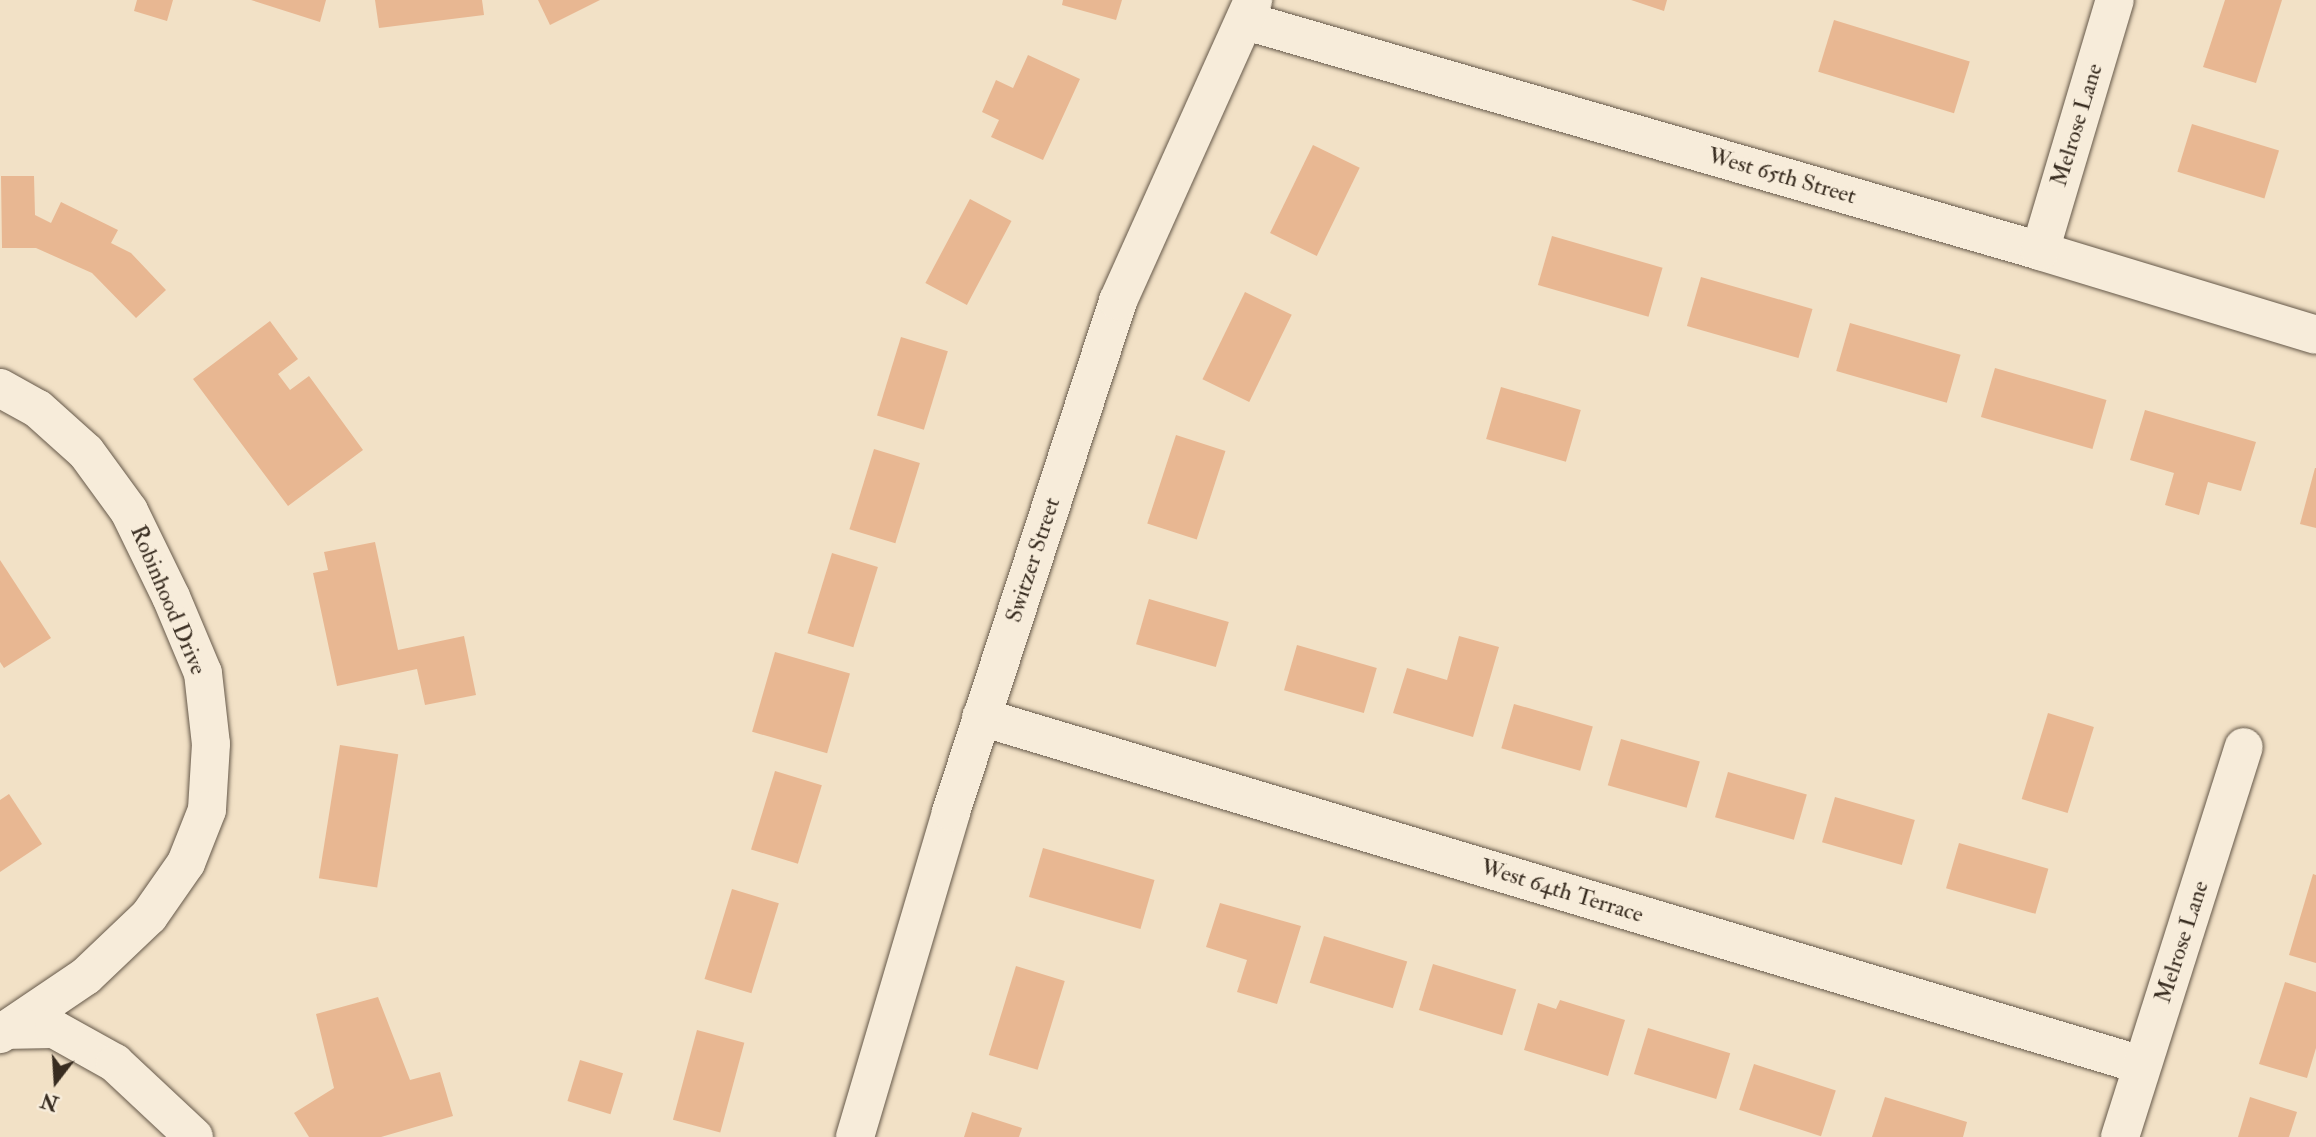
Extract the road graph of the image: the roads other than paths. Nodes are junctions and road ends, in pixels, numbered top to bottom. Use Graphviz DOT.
graph roads {
  1 [pos="2115,0"];
  2 [pos="1250,10"];
  3 [pos="2040,251"];
  4 [pos="2316,335"];
  5 [pos="0,388"];
  6 [pos="981,717"];
  7 [pos="2244,747"];
  8 [pos="3,1031"];
  9 [pos="2142,1065"];
  10 [pos="194,1137"];
  11 [pos="855,1137"];
  12 [pos="2120,1137"];
  1 -- 3 [label="street, Melrose Lane"];
  2 -- 3 [label="street, West 65th Street"];
  2 -- 6 [label="street, Switzer Street"];
  3 -- 4 [label="street, West 65th Street"];
  5 -- 8 [label="street, Robinhood Drive"];
  6 -- 9 [label="street, West 64th Terrace"];
  6 -- 11 [label="street, Switzer Street"];
  7 -- 9 [label="street, Melrose Lane"];
  8 -- 10 [label="street"];
  9 -- 12 [label="street, Melrose Lane"];
}
